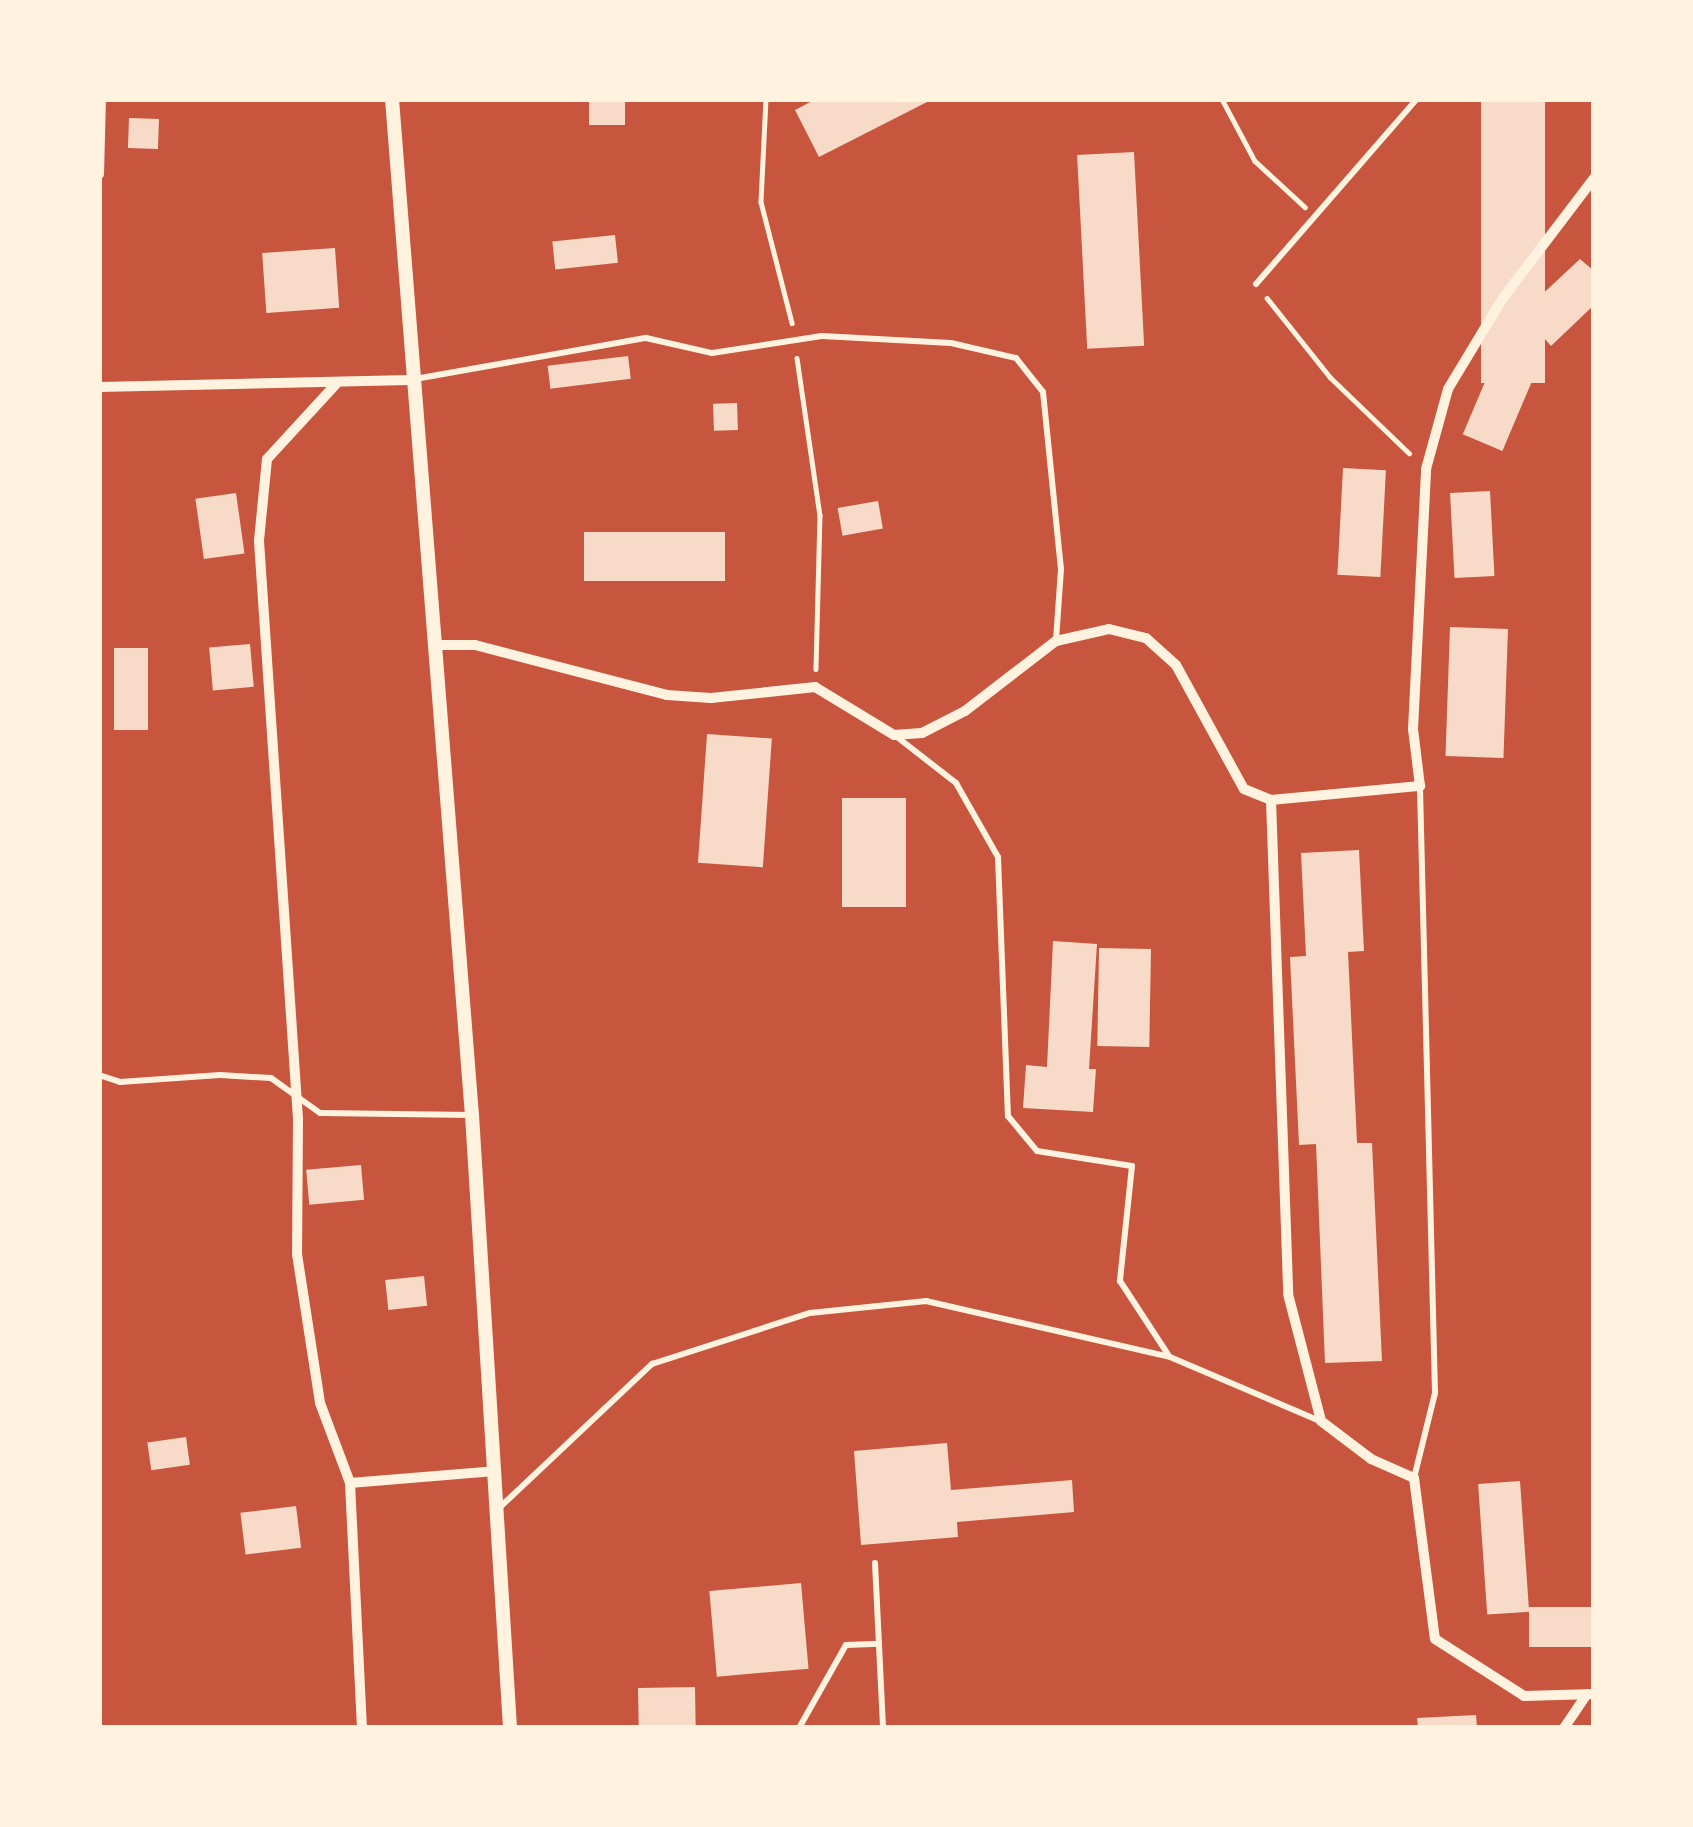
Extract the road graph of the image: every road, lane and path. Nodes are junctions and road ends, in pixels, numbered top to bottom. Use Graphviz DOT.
graph roads {
  1 [pos="101,99"];
  2 [pos="392,99"];
  3 [pos="766,99"];
  4 [pos="1222,99"];
  5 [pos="1417,99"];
  6 [pos="99,174"];
  7 [pos="1594,178"];
  8 [pos="1316,216"];
  9 [pos="1256,284"];
  10 [pos="795,340"];
  11 [pos="410,380"];
  12 [pos="336,384"];
  13 [pos="99,387"];
  14 [pos="1426,470"];
  15 [pos="1056,641"];
  16 [pos="433,645"];
  17 [pos="815,687"];
  18 [pos="894,735"];
  19 [pos="1420,786"];
  20 [pos="1271,800"];
  21 [pos="99,1075"];
  22 [pos="296,1091"];
  23 [pos="472,1114"];
  24 [pos="1170,1357"];
  25 [pos="1321,1421"];
  26 [pos="495,1471"];
  27 [pos="1414,1478"];
  28 [pos="350,1483"];
  29 [pos="498,1509"];
  30 [pos="875,1564"];
  31 [pos="880,1644"];
  32 [pos="1591,1694"];
  33 [pos="362,1728"];
  34 [pos="510,1728"];
  35 [pos="800,1728"];
  36 [pos="883,1728"];
  37 [pos="1564,1728"];
  1 -- 6 [label="street"];
  2 -- 11 [label="street"];
  3 -- 10 [label="path"];
  4 -- 8 [label="path"];
  5 -- 8 [label="lane"];
  7 -- 14 [label="street"];
  8 -- 9 [label="lane"];
  9 -- 14 [label="path"];
  10 -- 11 [label="lane"];
  10 -- 15 [label="lane"];
  10 -- 17 [label="path"];
  11 -- 12 [label="street"];
  11 -- 16 [label="street"];
  12 -- 13 [label="street"];
  12 -- 22 [label="street"];
  14 -- 19 [label="street"];
  15 -- 18 [label="street"];
  15 -- 20 [label="street"];
  16 -- 17 [label="street"];
  16 -- 23 [label="street"];
  17 -- 18 [label="street"];
  18 -- 24 [label="lane"];
  19 -- 20 [label="street"];
  19 -- 27 [label="lane"];
  20 -- 25 [label="street"];
  21 -- 22 [label="lane"];
  22 -- 23 [label="lane"];
  22 -- 28 [label="street"];
  23 -- 26 [label="street"];
  24 -- 25 [label="lane"];
  24 -- 29 [label="lane"];
  25 -- 27 [label="street"];
  26 -- 28 [label="street"];
  26 -- 29 [label="street"];
  27 -- 32 [label="street"];
  28 -- 33 [label="street"];
  29 -- 34 [label="street"];
  30 -- 31 [label="lane"];
  31 -- 35 [label="lane"];
  31 -- 36 [label="lane"];
  32 -- 37 [label="street"];
}
